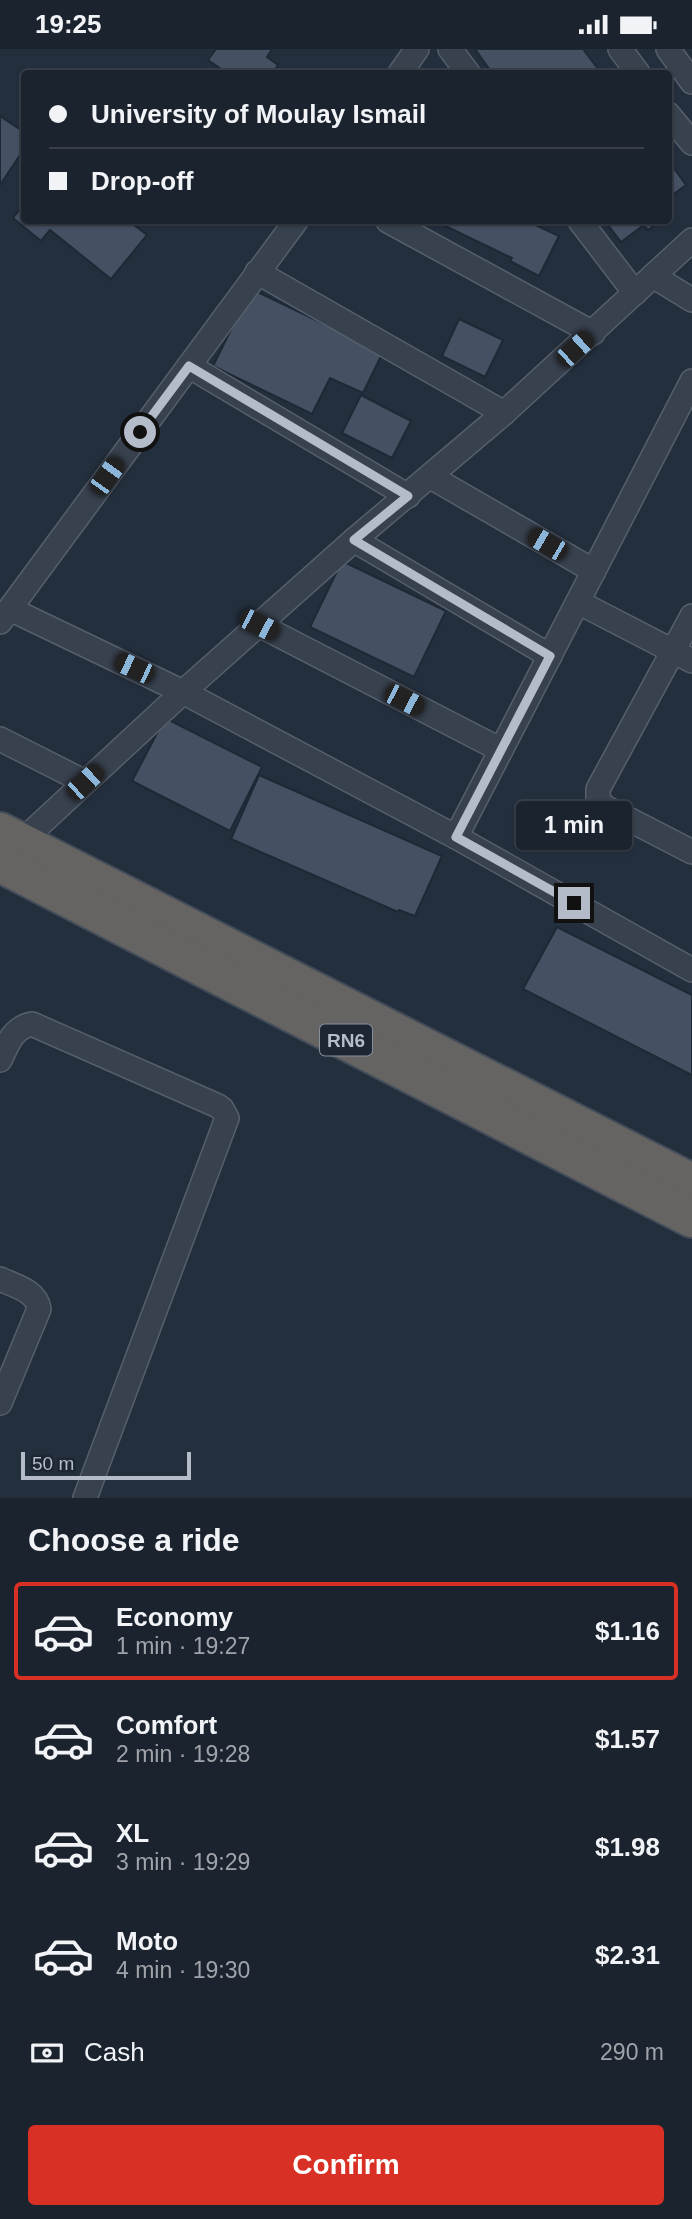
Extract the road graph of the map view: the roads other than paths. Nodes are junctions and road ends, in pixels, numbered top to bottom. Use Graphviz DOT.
graph roads {
  1 [pos="417,49"];
  2 [pos="450,49"];
  3 [pos="620,49"];
  4 [pos="667,49"];
  5 [pos="402,70"];
  6 [pos="466,70"];
  7 [pos="636,70"];
  8 [pos="692,82"];
  9 [pos="672,119"];
  10 [pos="692,143"];
  11 [pos="294,224"];
  12 [pos="393,224"];
  13 [pos="582,224"];
  14 [pos="692,240"];
  15 [pos="257,272"];
  16 [pos="653,276"];
  17 [pos="635,293"];
  18 [pos="692,300"];
  19 [pos="593,333"];
  20 [pos="189,366"];
  21 [pos="692,381"];
  22 [pos="504,413"];
  23 [pos="431,477"];
  24 [pos="408,496"];
  25 [pos="354,540"];
  26 [pos="594,571"];
  27 [pos="578,602"];
  28 [pos="5,616"];
  29 [pos="692,616"];
  30 [pos="259,625"];
  31 [pos="550,656"];
  32 [pos="682,657"];
  33 [pos="183,692"];
  34 [pos="0,739"];
  35 [pos="501,750"];
  36 [pos="85,782"];
  37 [pos="456,837"];
  38 [pos="689,843"];
  39 [pos="6,859"];
  40 [pos="692,970"];
  41 [pos="0,1060"];
  42 [pos="692,1183"];
  43 [pos="692,1218"];
  44 [pos="0,1279"];
  45 [pos="0,1403"];
  46 [pos="85,1498"];
  1 -- 5 [label="street"];
  2 -- 6 [label="street"];
  3 -- 7 [label="street"];
  4 -- 8 [label="street"];
  9 -- 10 [label="street"];
  11 -- 15 [label="street"];
  12 -- 19 [label="street"];
  13 -- 17 [label="street"];
  14 -- 16 [label="street"];
  15 -- 20 [label="street"];
  15 -- 22 [label="street"];
  16 -- 17 [label="street"];
  16 -- 18 [label="street"];
  17 -- 19 [label="street"];
  19 -- 22 [label="street"];
  20 -- 24 [label="street"];
  20 -- 28 [label="street"];
  21 -- 26 [label="street"];
  22 -- 23 [label="street"];
  23 -- 24 [label="street"];
  23 -- 26 [label="street"];
  24 -- 25 [label="street"];
  25 -- 30 [label="street"];
  25 -- 31 [label="street"];
  26 -- 27 [label="street"];
  27 -- 31 [label="street"];
  27 -- 32 [label="street"];
  28 -- 33 [label="street"];
  29 -- 32 [label="street"];
  30 -- 33 [label="street"];
  30 -- 35 [label="street"];
  31 -- 35 [label="street"];
  32 -- 38 [label="street"];
  33 -- 36 [label="street"];
  33 -- 37 [label="street"];
  34 -- 36 [label="street"];
  35 -- 37 [label="street"];
  36 -- 39 [label="street"];
  37 -- 40 [label="street"];
  39 -- 42 [label="highway, RN6"];
  39 -- 43 [label="highway, RN6"];
  41 -- 46 [label="street"];
  44 -- 45 [label="street"];
}
